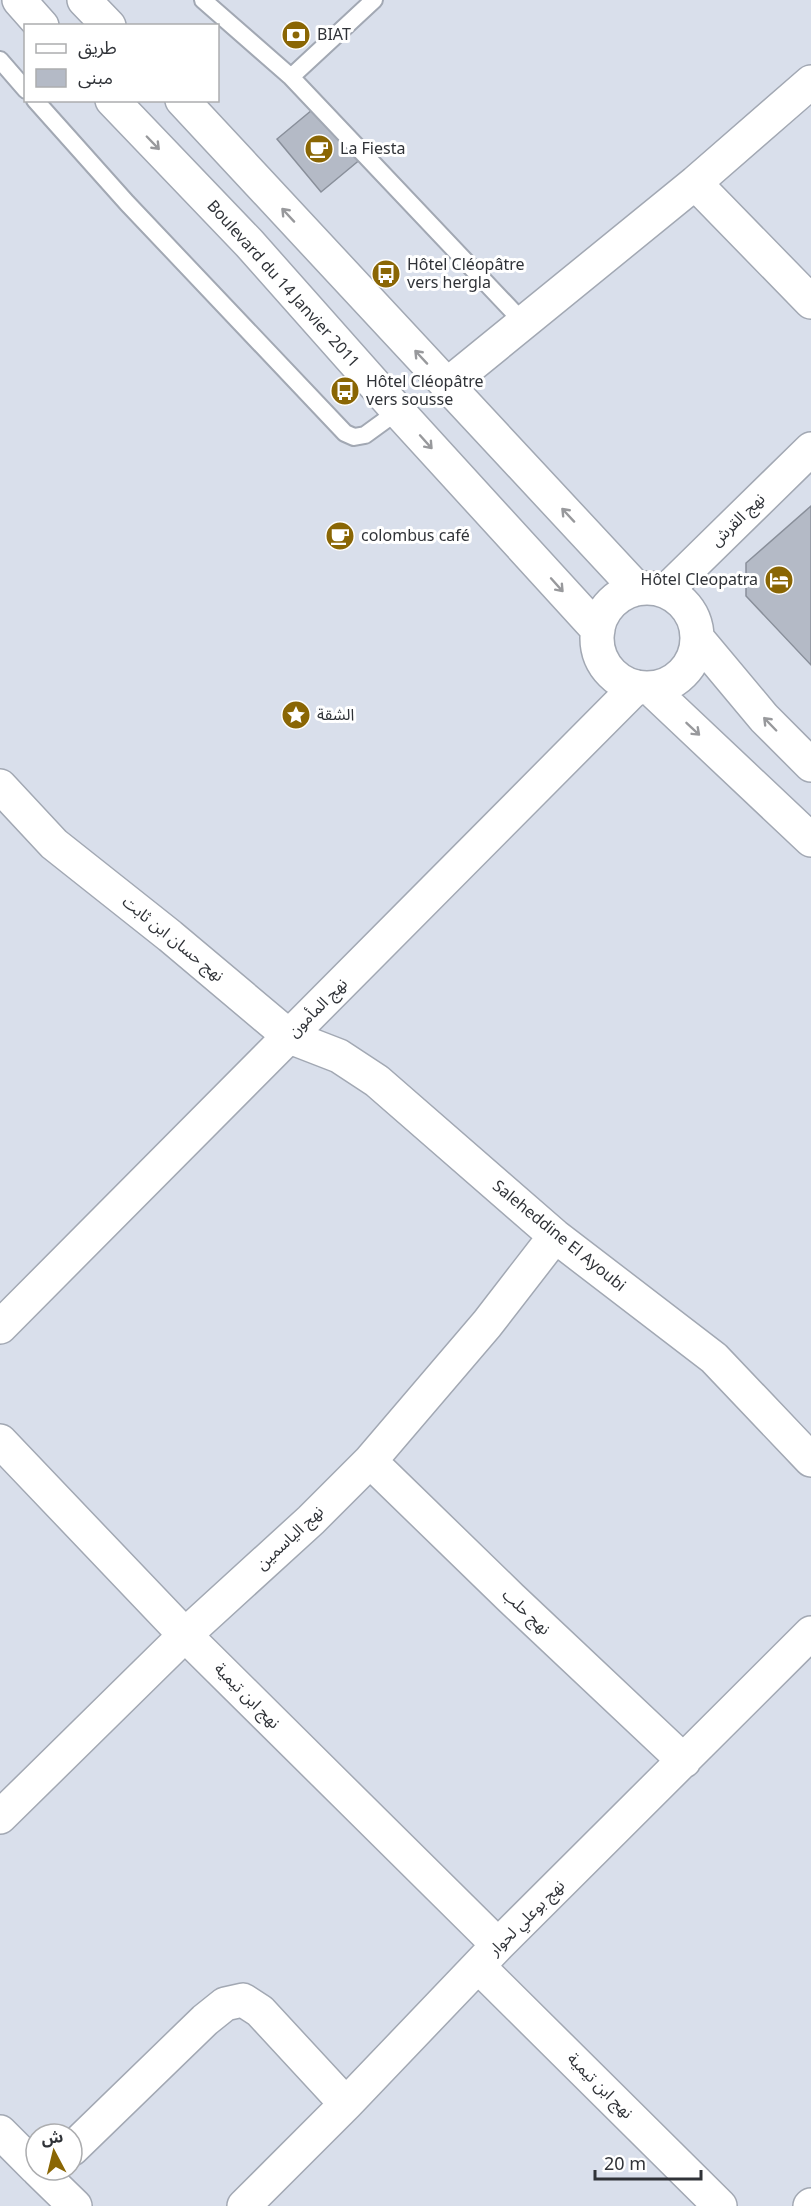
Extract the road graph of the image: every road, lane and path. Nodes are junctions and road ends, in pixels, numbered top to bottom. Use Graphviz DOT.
graph roads {
  1 [pos="19,0"];
  2 [pos="84,0"];
  3 [pos="203,0"];
  4 [pos="374,0"];
  5 [pos="40,24"];
  6 [pos="108,24"];
  7 [pos="0,60"];
  8 [pos="291,77"];
  9 [pos="811,82"];
  10 [pos="24,88"];
  11 [pos="37,102"];
  12 [pos="114,102"];
  13 [pos="184,102"];
  14 [pos="695,183"];
  15 [pos="811,302"];
  16 [pos="523,322"];
  17 [pos="447,385"];
  18 [pos="398,411"];
  19 [pos="811,449"];
  20 [pos="651,590"];
  21 [pos="598,630"];
  22 [pos="698,639"];
  23 [pos="643,688"];
  24 [pos="811,765"];
  25 [pos="0,786"];
  26 [pos="811,840"];
  27 [pos="290,1037"];
  28 [pos="555,1236"];
  29 [pos="0,1327"];
  30 [pos="0,1442"];
  31 [pos="811,1460"];
  32 [pos="370,1461"];
  33 [pos="811,1633"];
  34 [pos="185,1635"];
  35 [pos="684,1761"];
  36 [pos="0,1817"];
  37 [pos="489,1956"];
  38 [pos="346,2104"];
  39 [pos="0,2132"];
  40 [pos="84,2137"];
  41 [pos="24,2154"];
  42 [pos="52,2182"];
  43 [pos="251,2204"];
  44 [pos="75,2206"];
  45 [pos="720,2206"];
  1 -- 5 [label="street"];
  2 -- 6 [label="street"];
  3 -- 8 [label="lane"];
  4 -- 8 [label="lane"];
  7 -- 10 [label="lane"];
  8 -- 16 [label="lane"];
  9 -- 14 [label="street"];
  11 -- 18 [label="lane"];
  12 -- 18 [label="street, Boulevard du 14 Janvier 2011, one-way"];
  17 -- 13 [label="street, one-way"];
  14 -- 15 [label="street"];
  14 -- 16 [label="street"];
  16 -- 17 [label="street"];
  20 -- 17 [label="street, one-way"];
  18 -- 21 [label="street, Boulevard du 14 Janvier 2011, one-way"];
  19 -- 20 [label="street, نهج القرش"];
  20 -- 21 [label="street"];
  20 -- 22 [label="street"];
  21 -- 23 [label="street"];
  22 -- 23 [label="street"];
  24 -- 22 [label="street, one-way"];
  23 -- 26 [label="street, one-way"];
  23 -- 27 [label="street, نهج المأمون"];
  25 -- 27 [label="street, نهج حسان ابن ثابت"];
  27 -- 28 [label="street, Saleheddine El Ayoubi"];
  27 -- 29 [label="street, نهج المأمون"];
  28 -- 31 [label="street, Saleheddine El Ayoubi"];
  28 -- 32 [label="street, نهج الياسمين"];
  30 -- 34 [label="street, نهج ابن تيمية"];
  32 -- 34 [label="street, نهج الياسمين"];
  32 -- 35 [label="street, نهج حلب"];
  33 -- 35 [label="street, نهج بوعلي لحوار"];
  34 -- 36 [label="street, نهج الياسمين"];
  34 -- 37 [label="street, نهج ابن تيمية"];
  35 -- 37 [label="street, نهج بوعلي لحوار"];
  37 -- 38 [label="street, نهج بوعلي لحوار"];
  37 -- 45 [label="street, نهج ابن تيمية"];
  38 -- 40 [label="street"];
  38 -- 43 [label="street, نهج بوعلي لحوار"];
  39 -- 41 [label="street"];
  42 -- 44 [label="street"];
}
